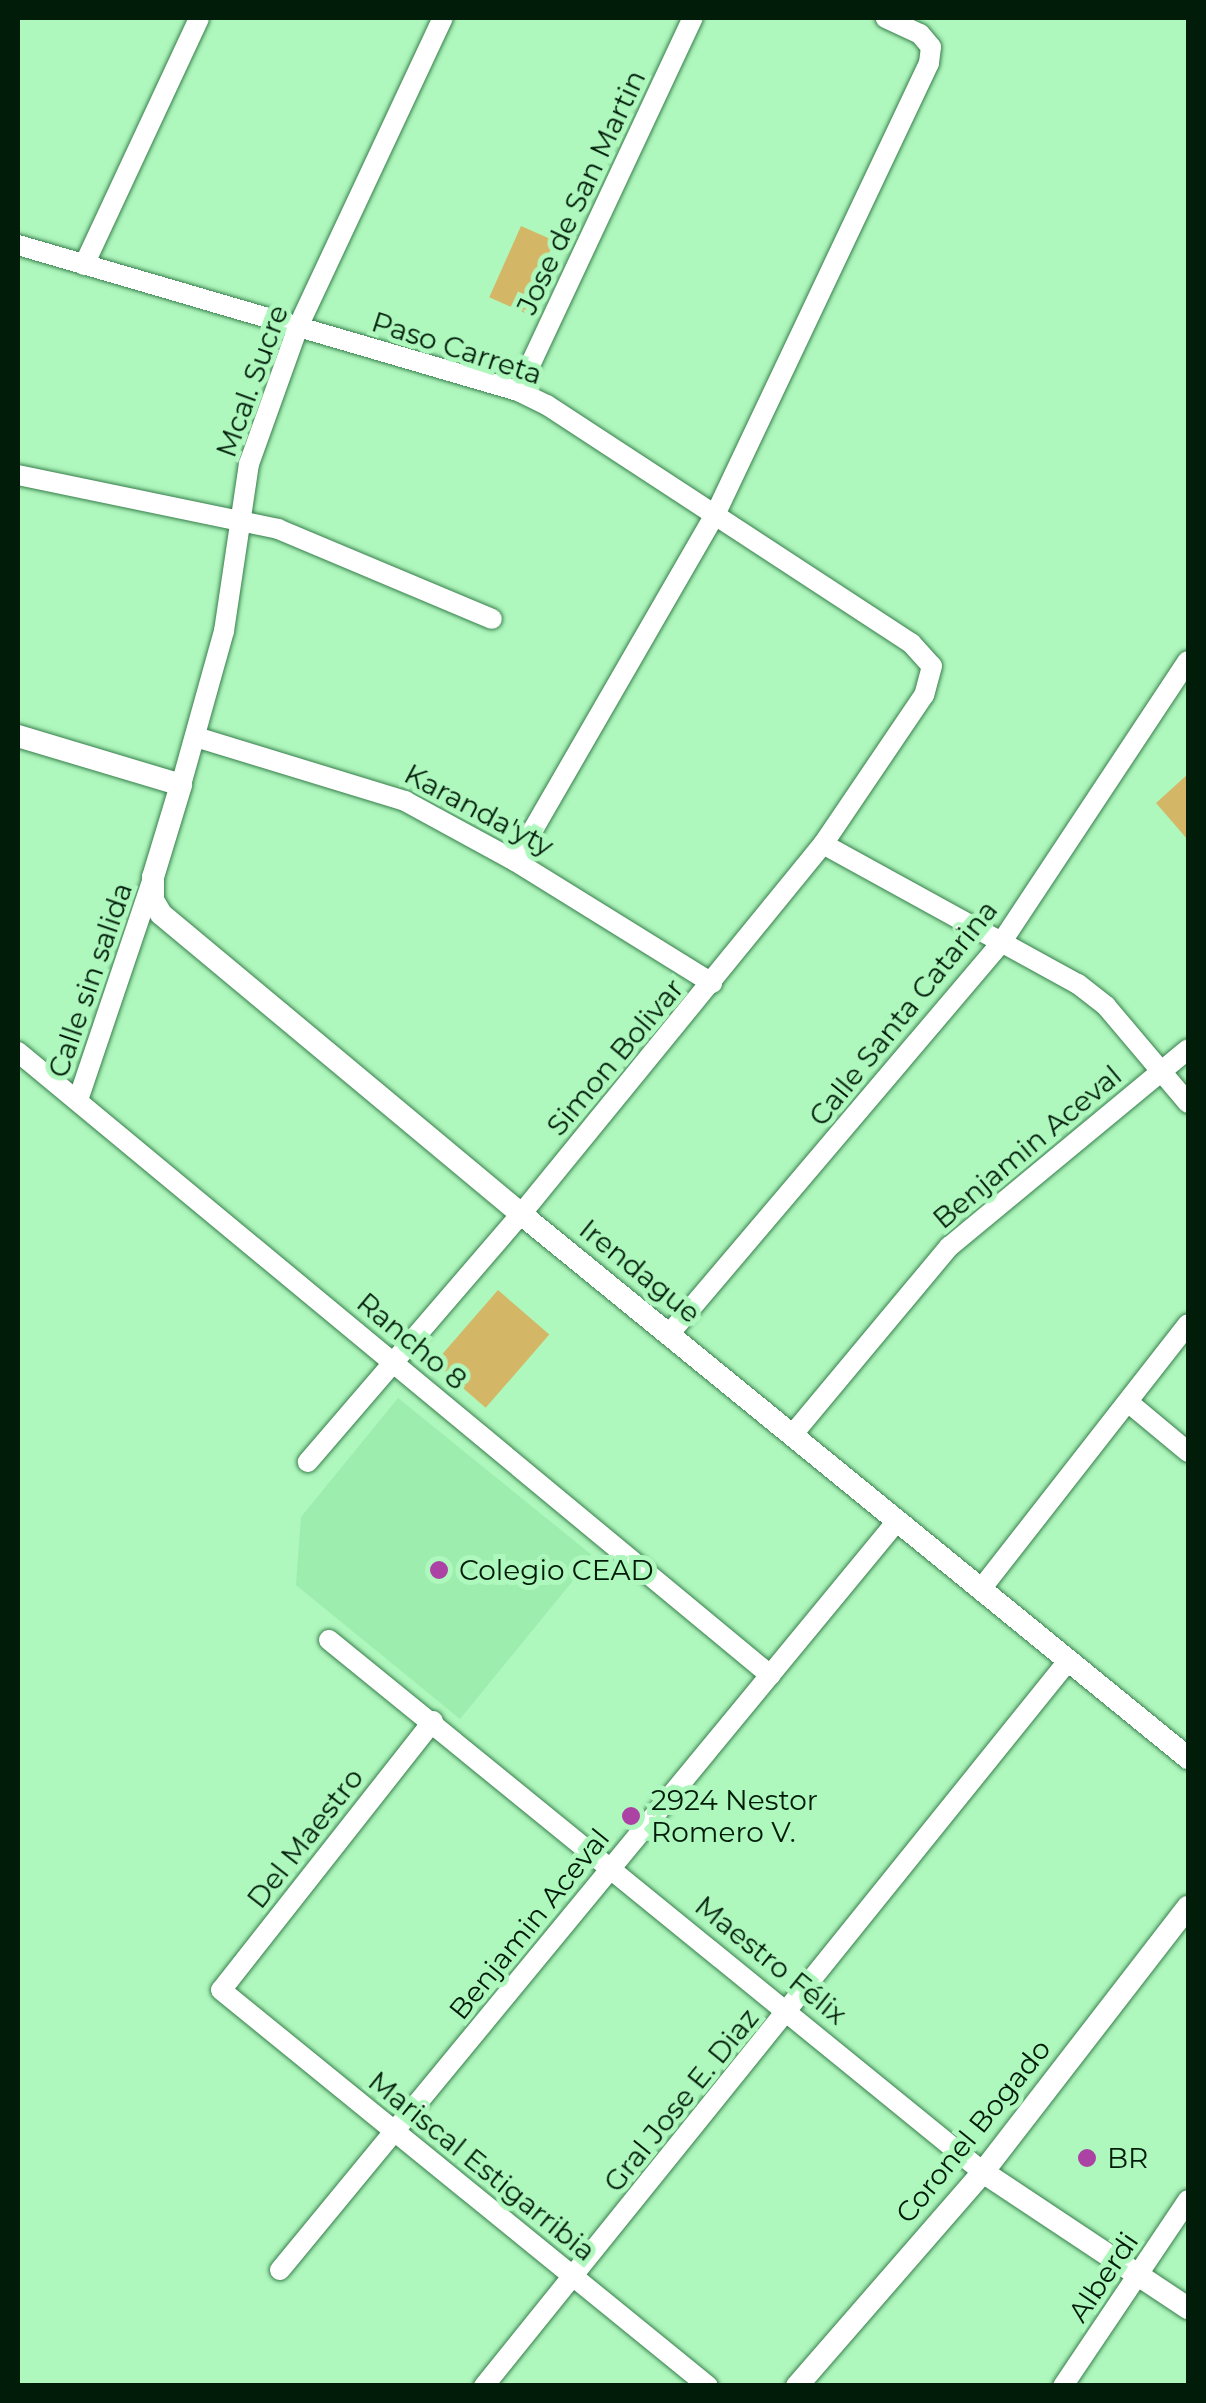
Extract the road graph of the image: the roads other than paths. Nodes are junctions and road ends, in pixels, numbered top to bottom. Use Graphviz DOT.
graph roads {
  1 [pos="199,18"];
  2 [pos="443,18"];
  3 [pos="693,18"];
  4 [pos="896,21"];
  5 [pos="18,246"];
  6 [pos="84,265"];
  7 [pos="298,328"];
  8 [pos="518,391"];
  9 [pos="18,475"];
  10 [pos="715,515"];
  11 [pos="238,521"];
  12 [pos="492,619"];
  13 [pos="1188,660"];
  14 [pos="932,666"];
  15 [pos="18,736"];
  16 [pos="196,736"];
  17 [pos="181,785"];
  18 [pos="823,844"];
  19 [pos="516,861"];
  20 [pos="153,877"];
  21 [pos="1002,943"];
  22 [pos="712,983"];
  23 [pos="1188,1049"];
  24 [pos="18,1052"];
  25 [pos="1161,1071"];
  26 [pos="78,1100"];
  27 [pos="1188,1103"];
  28 [pos="521,1214"];
  29 [pos="1188,1324"];
  30 [pos="670,1334"];
  31 [pos="393,1361"];
  32 [pos="1128,1402"];
  33 [pos="794,1434"];
  34 [pos="1188,1452"];
  35 [pos="308,1462"];
  36 [pos="897,1521"];
  37 [pos="981,1589"];
  38 [pos="329,1640"];
  39 [pos="1068,1661"];
  40 [pos="770,1675"];
  41 [pos="433,1721"];
  42 [pos="1188,1758"];
  43 [pos="612,1868"];
  44 [pos="1188,1907"];
  45 [pos="221,1990"];
  46 [pos="788,2012"];
  47 [pos="395,2131"];
  48 [pos="982,2172"];
  49 [pos="1188,2200"];
  50 [pos="280,2270"];
  51 [pos="1138,2275"];
  52 [pos="572,2276"];
  53 [pos="1188,2308"];
  54 [pos="484,2386"];
  55 [pos="708,2386"];
  56 [pos="797,2386"];
  57 [pos="1063,2386"];
  1 -- 6 [label="street"];
  2 -- 7 [label="street, Mcal. Sucre"];
  3 -- 8 [label="street, Jose de San Martin"];
  4 -- 10 [label="street"];
  5 -- 6 [label="street, Paso Carreta"];
  6 -- 7 [label="street, Paso Carreta"];
  7 -- 8 [label="street, Paso Carreta"];
  7 -- 11 [label="street, Mcal. Sucre"];
  8 -- 10 [label="street, Paso Carreta"];
  9 -- 11 [label="street"];
  10 -- 14 [label="street, Paso Carreta"];
  10 -- 19 [label="street"];
  11 -- 12 [label="street"];
  11 -- 16 [label="street, Mcal. Sucre"];
  13 -- 21 [label="street, Calle Santa Catarina"];
  14 -- 18 [label="street, Simon Bolivar"];
  15 -- 17 [label="street"];
  16 -- 17 [label="street, Mcal. Sucre"];
  16 -- 19 [label="street, Karanda'yty"];
  17 -- 20 [label="street"];
  18 -- 21 [label="street"];
  18 -- 22 [label="street, Simon Bolivar"];
  19 -- 22 [label="street, Karanda'yty"];
  20 -- 26 [label="street, Calle sin salida"];
  20 -- 28 [label="street, Irendague"];
  21 -- 25 [label="street"];
  21 -- 30 [label="street, Calle Santa Catarina"];
  22 -- 28 [label="street, Simon Bolivar"];
  23 -- 25 [label="street, Benjamin Aceval"];
  24 -- 26 [label="street, Rancho 8"];
  25 -- 27 [label="street"];
  25 -- 33 [label="street, Benjamin Aceval"];
  26 -- 31 [label="street, Rancho 8"];
  28 -- 30 [label="street, Irendague"];
  28 -- 31 [label="street, Simon Bolivar"];
  29 -- 32 [label="street"];
  30 -- 33 [label="street, Irendague"];
  31 -- 35 [label="street, Simon Bolivar"];
  31 -- 40 [label="street, Rancho 8"];
  32 -- 34 [label="street"];
  32 -- 37 [label="street"];
  33 -- 36 [label="street, Irendague"];
  36 -- 37 [label="street, Irendague"];
  36 -- 40 [label="street, Benjamin Aceval"];
  37 -- 39 [label="street, Irendague"];
  38 -- 41 [label="street, Maestro Félix"];
  39 -- 42 [label="street, Irendague"];
  39 -- 46 [label="street, Gral Jose E. Diaz"];
  40 -- 43 [label="street, Benjamin Aceval"];
  41 -- 43 [label="street, Maestro Félix"];
  41 -- 45 [label="street, Del Maestro"];
  43 -- 46 [label="street, Maestro Félix"];
  43 -- 47 [label="street, Benjamin Aceval"];
  44 -- 48 [label="street, Coronel Bogado"];
  45 -- 47 [label="street, Mariscal Estigarribia"];
  46 -- 48 [label="street, Maestro Félix"];
  46 -- 52 [label="street, Gral Jose E. Diaz"];
  47 -- 50 [label="street, Benjamin Aceval"];
  47 -- 52 [label="street, Mariscal Estigarribia"];
  48 -- 51 [label="street, Maestro Félix"];
  48 -- 56 [label="street, Coronel Bogado"];
  49 -- 51 [label="street, Alberdi"];
  51 -- 53 [label="street, Maestro Félix"];
  51 -- 57 [label="street, Alberdi"];
  52 -- 54 [label="street, Gral Jose E. Diaz"];
  52 -- 55 [label="street, Mariscal Estigarribia"];
}
